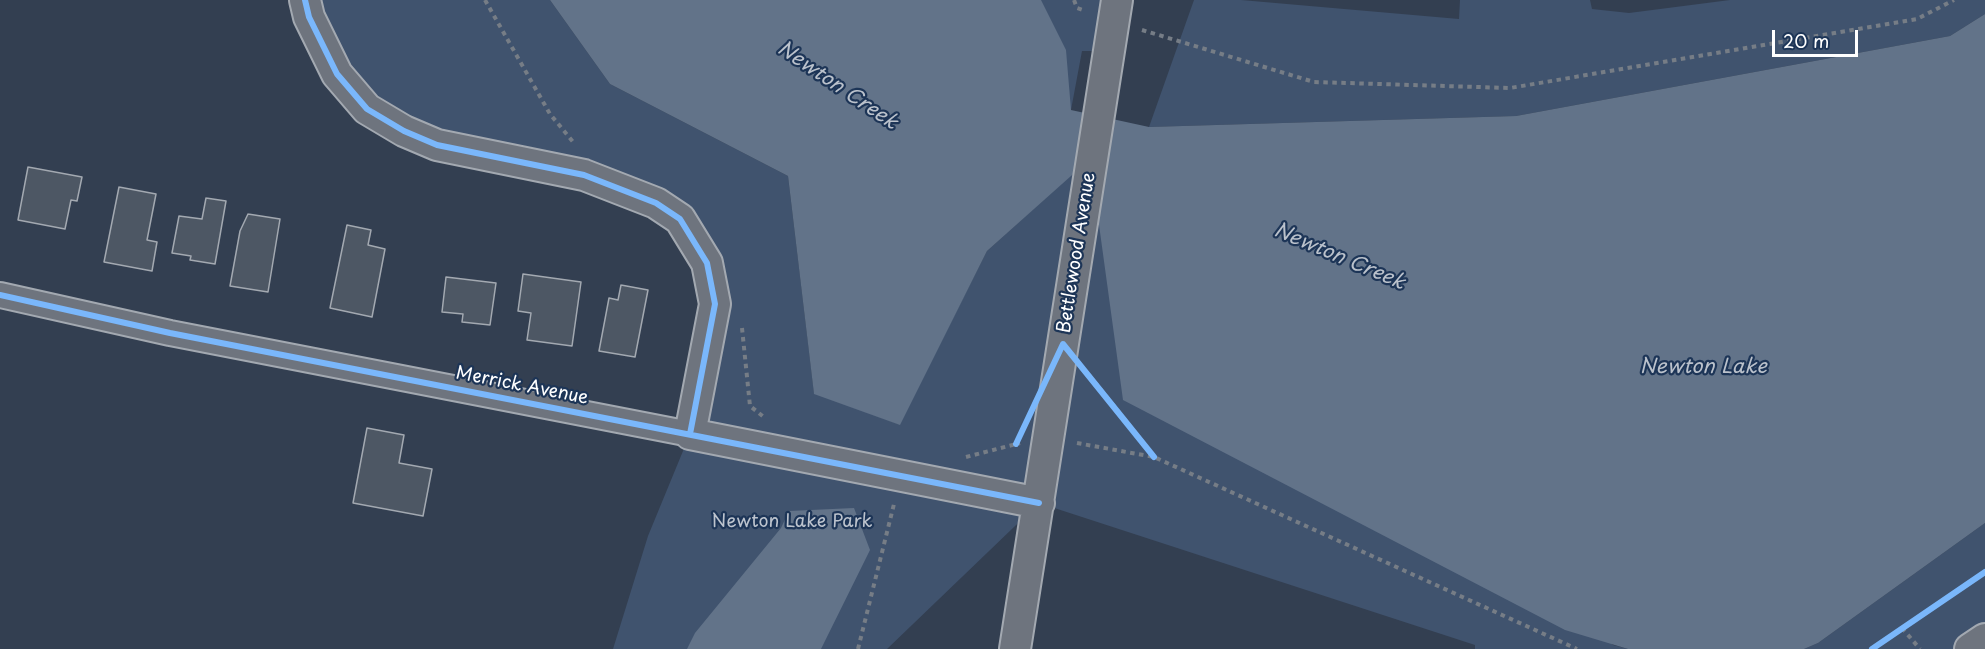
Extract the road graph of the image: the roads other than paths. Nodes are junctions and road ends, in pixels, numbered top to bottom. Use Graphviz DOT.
graph roads {
  1 [pos="304,0"];
  2 [pos="1115,10"];
  3 [pos="0,295"];
  4 [pos="690,434"];
  5 [pos="1039,503"];
  6 [pos="1015,649"];
  1 -- 4 [label="street"];
  2 -- 5 [label="street, Bettlewood Avenue"];
  3 -- 4 [label="street, Merrick Avenue"];
  4 -- 5 [label="street, Merrick Avenue"];
  5 -- 6 [label="street, Bettlewood Avenue"];
}
